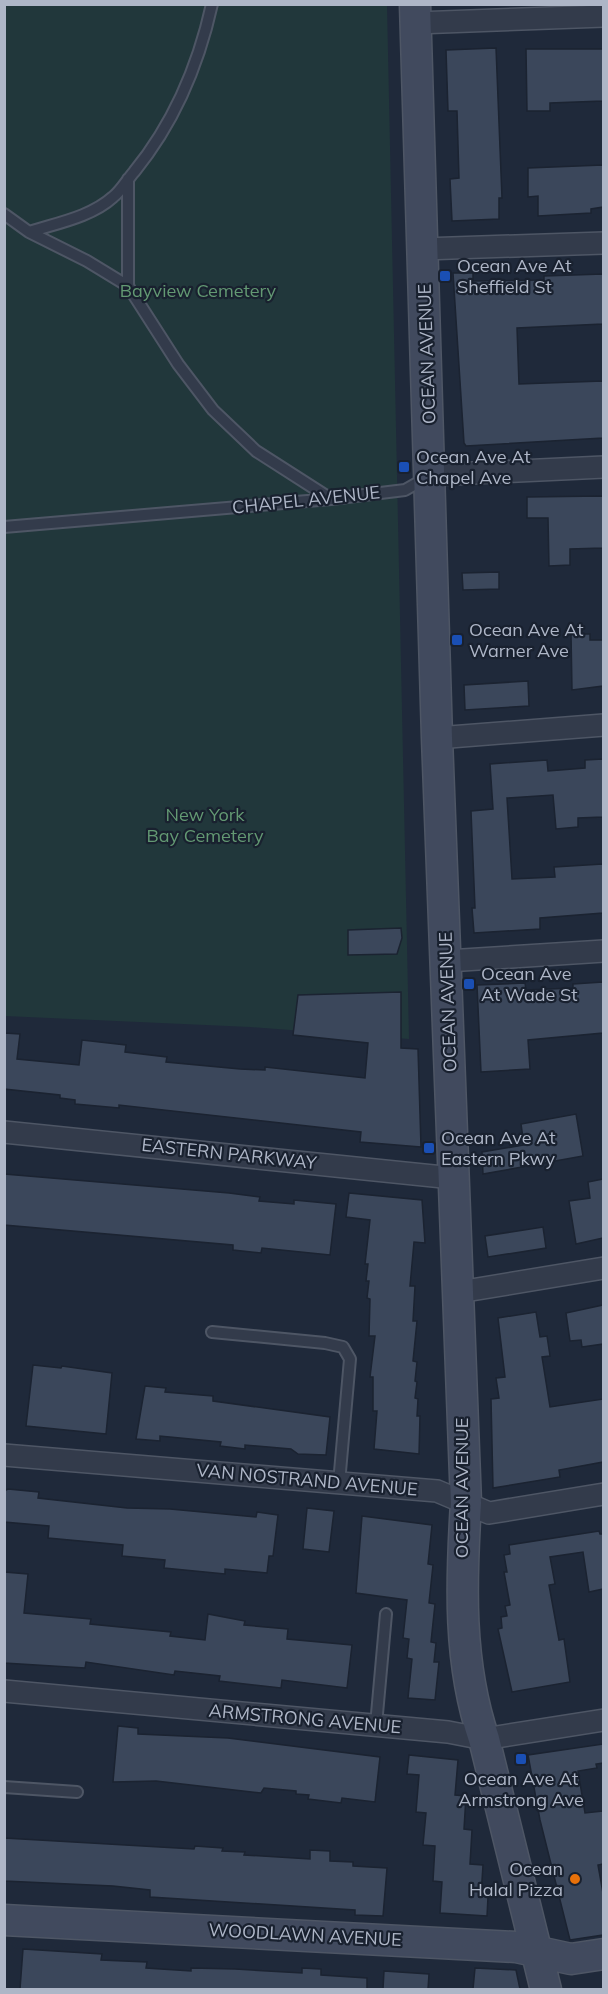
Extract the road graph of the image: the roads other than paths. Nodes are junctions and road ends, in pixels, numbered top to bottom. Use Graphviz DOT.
graph roads {
  1 [pos="212,4"];
  2 [pos="416,14"];
  3 [pos="603,16"];
  4 [pos="128,179"];
  5 [pos="4,214"];
  6 [pos="29,232"];
  7 [pos="603,243"];
  8 [pos="423,249"];
  9 [pos="128,286"];
  10 [pos="603,467"];
  11 [pos="431,475"];
  12 [pos="331,499"];
  13 [pos="4,527"];
  14 [pos="603,725"];
  15 [pos="437,738"];
  16 [pos="603,951"];
  17 [pos="447,961"];
  18 [pos="4,1132"];
  19 [pos="453,1178"];
  20 [pos="603,1268"];
  21 [pos="459,1292"];
  22 [pos="212,1332"];
  23 [pos="4,1455"];
  24 [pos="339,1483"];
  25 [pos="603,1494"];
  26 [pos="466,1503"];
  27 [pos="386,1614"];
  28 [pos="4,1691"];
  29 [pos="603,1720"];
  30 [pos="376,1725"];
  31 [pos="484,1739"];
  32 [pos="4,1787"];
  33 [pos="77,1792"];
  34 [pos="4,1920"];
  35 [pos="537,1953"];
  36 [pos="603,1954"];
  37 [pos="546,1989"];
  1 -- 4 [label="lane"];
  2 -- 3 [label="street"];
  2 -- 8 [label="street, OCEAN AVENUE"];
  4 -- 6 [label="lane"];
  4 -- 9 [label="lane"];
  5 -- 6 [label="lane"];
  6 -- 9 [label="lane"];
  7 -- 8 [label="street"];
  8 -- 11 [label="street, OCEAN AVENUE"];
  9 -- 12 [label="lane"];
  10 -- 11 [label="street, CHAPEL AVENUE"];
  11 -- 12 [label="lane, CHAPEL AVENUE"];
  11 -- 15 [label="street, OCEAN AVENUE"];
  12 -- 13 [label="lane, CHAPEL AVENUE"];
  14 -- 15 [label="street"];
  15 -- 17 [label="street, OCEAN AVENUE"];
  16 -- 17 [label="street"];
  17 -- 19 [label="street, OCEAN AVENUE"];
  18 -- 19 [label="street, EASTERN PARKWAY"];
  19 -- 21 [label="street, OCEAN AVENUE"];
  20 -- 21 [label="street"];
  21 -- 26 [label="street, OCEAN AVENUE"];
  22 -- 24 [label="lane"];
  23 -- 24 [label="street, VAN NOSTRAND AVENUE"];
  24 -- 26 [label="street, VAN NOSTRAND AVENUE"];
  25 -- 26 [label="street, VAN NOSTRAND AVENUE"];
  26 -- 31 [label="street, OCEAN AVENUE"];
  27 -- 30 [label="lane"];
  28 -- 30 [label="street, ARMSTRONG AVENUE"];
  29 -- 31 [label="street, ARMSTRONG AVENUE"];
  30 -- 31 [label="street, ARMSTRONG AVENUE"];
  31 -- 35 [label="street, OCEAN AVENUE"];
  32 -- 33 [label="lane"];
  34 -- 35 [label="street, WOODLAWN AVENUE"];
  35 -- 36 [label="street, WOODLAWN AVENUE"];
  35 -- 37 [label="street, OCEAN AVENUE"];
}
